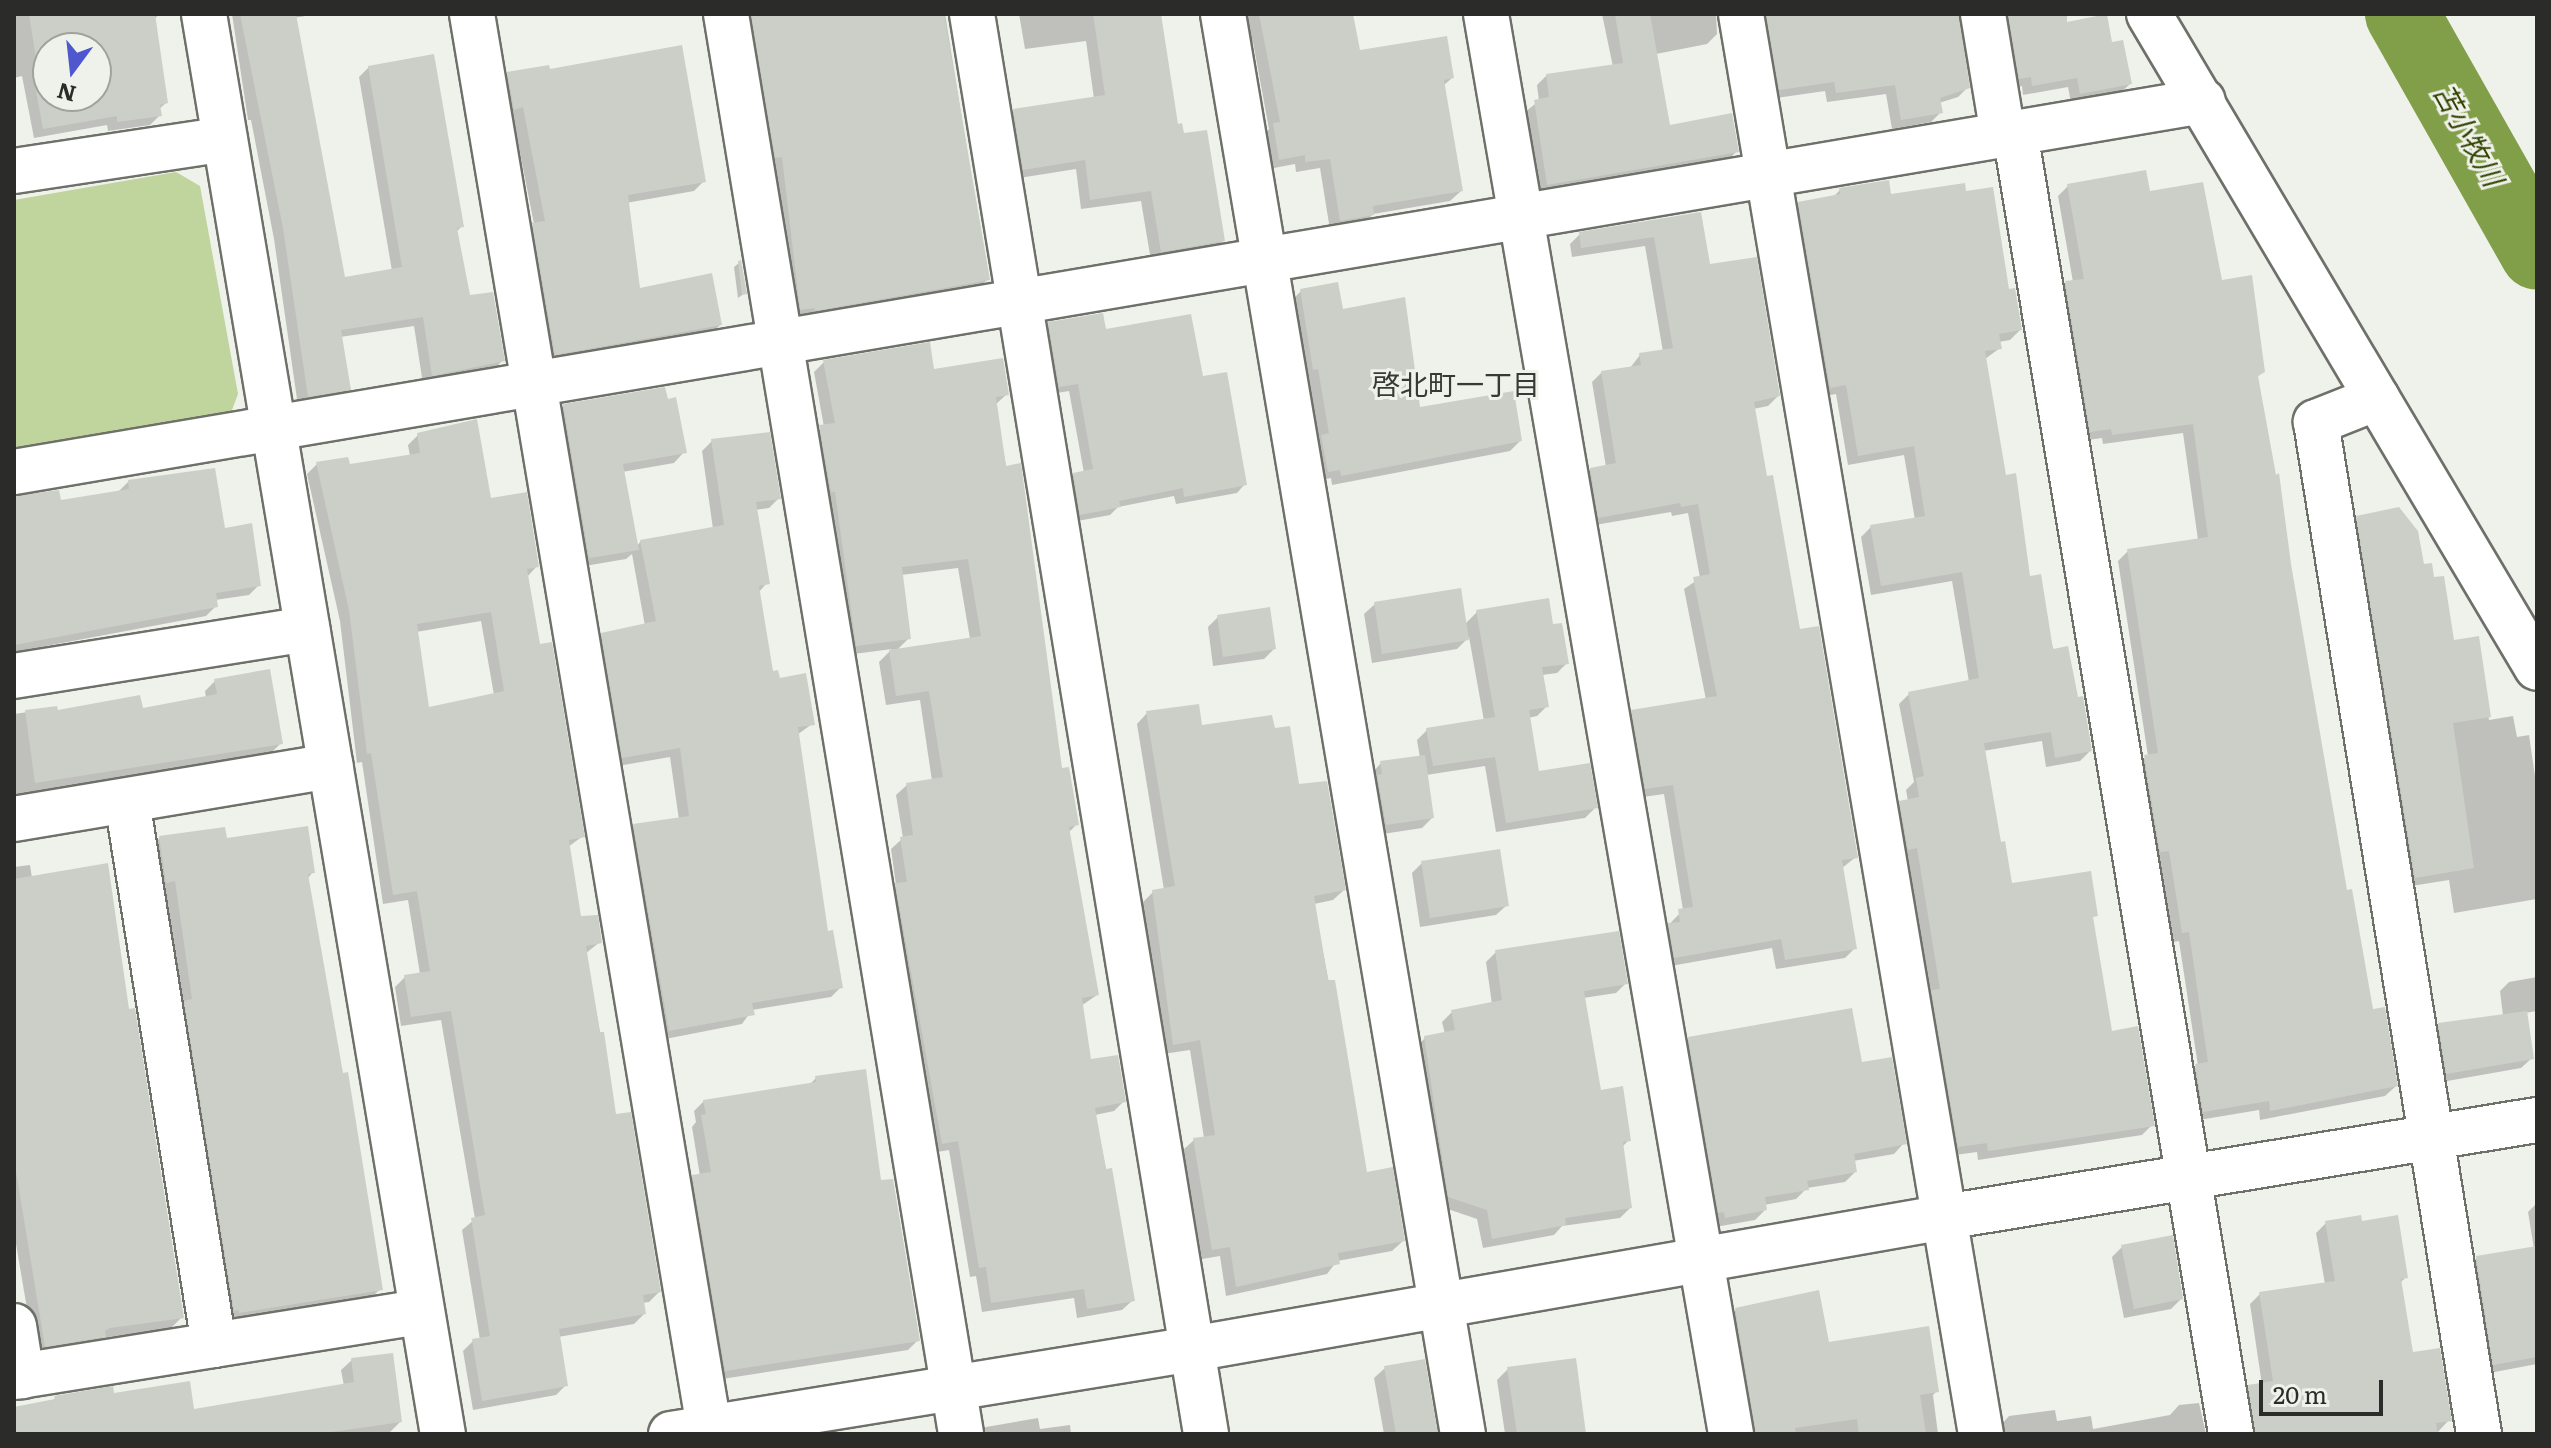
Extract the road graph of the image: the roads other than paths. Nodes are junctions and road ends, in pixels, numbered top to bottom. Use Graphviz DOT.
graph roads {
  1 [pos="204,14"];
  2 [pos="472,14"];
  3 [pos="726,14"];
  4 [pos="972,14"];
  5 [pos="1223,14"];
  6 [pos="1486,14"];
  7 [pos="1741,14"];
  8 [pos="1983,14"];
  9 [pos="2149,14"];
  10 [pos="2203,101"];
  11 [pos="2009,134"];
  12 [pos="225,139"];
  13 [pos="15,164"];
  14 [pos="1767,175"];
  15 [pos="1520,217"];
  16 [pos="1264,260"];
  17 [pos="1019,301"];
  18 [pos="778,342"];
  19 [pos="536,386"];
  20 [pos="2377,398"];
  21 [pos="273,431"];
  22 [pos="14,472"];
  23 [pos="307,629"];
  24 [pos="2537,668"];
  25 [pos="14,676"];
  26 [pos="331,766"];
  27 [pos="127,801"];
  28 [pos="14,819"];
  29 [pos="2537,1120"];
  30 [pos="2430,1137"];
  31 [pos="2189,1180"];
  32 [pos="1945,1217"];
  33 [pos="1701,1261"];
  34 [pos="1441,1306"];
  35 [pos="421,1312"];
  36 [pos="14,1326"];
  37 [pos="214,1345"];
  38 [pos="1192,1349"];
  39 [pos="18,1376"];
  40 [pos="953,1387"];
  41 [pos="708,1430"];
  42 [pos="443,1434"];
  43 [pos="961,1434"];
  44 [pos="1206,1434"];
  45 [pos="1463,1434"];
  46 [pos="1731,1434"];
  47 [pos="1981,1434"];
  48 [pos="2231,1434"];
  49 [pos="2479,1434"];
  1 -- 12 [label="street"];
  2 -- 19 [label="street"];
  3 -- 18 [label="street"];
  4 -- 17 [label="street"];
  5 -- 16 [label="street"];
  6 -- 15 [label="street"];
  7 -- 14 [label="street"];
  8 -- 11 [label="street"];
  9 -- 10 [label="street"];
  10 -- 11 [label="street"];
  10 -- 20 [label="street"];
  11 -- 14 [label="street"];
  11 -- 31 [label="street"];
  12 -- 13 [label="street"];
  12 -- 21 [label="street"];
  14 -- 15 [label="street"];
  14 -- 32 [label="street"];
  15 -- 16 [label="street"];
  15 -- 33 [label="street"];
  16 -- 17 [label="street"];
  16 -- 34 [label="street"];
  17 -- 18 [label="street"];
  17 -- 38 [label="street"];
  18 -- 19 [label="street"];
  18 -- 40 [label="street"];
  19 -- 21 [label="street"];
  19 -- 41 [label="street"];
  20 -- 24 [label="street"];
  20 -- 30 [label="street"];
  21 -- 22 [label="street"];
  21 -- 23 [label="street"];
  23 -- 25 [label="street"];
  23 -- 26 [label="street"];
  26 -- 27 [label="street"];
  26 -- 35 [label="street"];
  27 -- 28 [label="street"];
  27 -- 37 [label="street"];
  29 -- 30 [label="street"];
  30 -- 31 [label="street"];
  30 -- 49 [label="street"];
  31 -- 32 [label="street"];
  31 -- 48 [label="street"];
  32 -- 33 [label="street"];
  32 -- 47 [label="street"];
  33 -- 34 [label="street"];
  33 -- 46 [label="street"];
  34 -- 38 [label="street"];
  34 -- 45 [label="street"];
  35 -- 37 [label="street"];
  35 -- 42 [label="street"];
  36 -- 39 [label="street"];
  37 -- 39 [label="street"];
  38 -- 40 [label="street"];
  38 -- 44 [label="street"];
  40 -- 41 [label="street"];
  40 -- 43 [label="street"];
}
